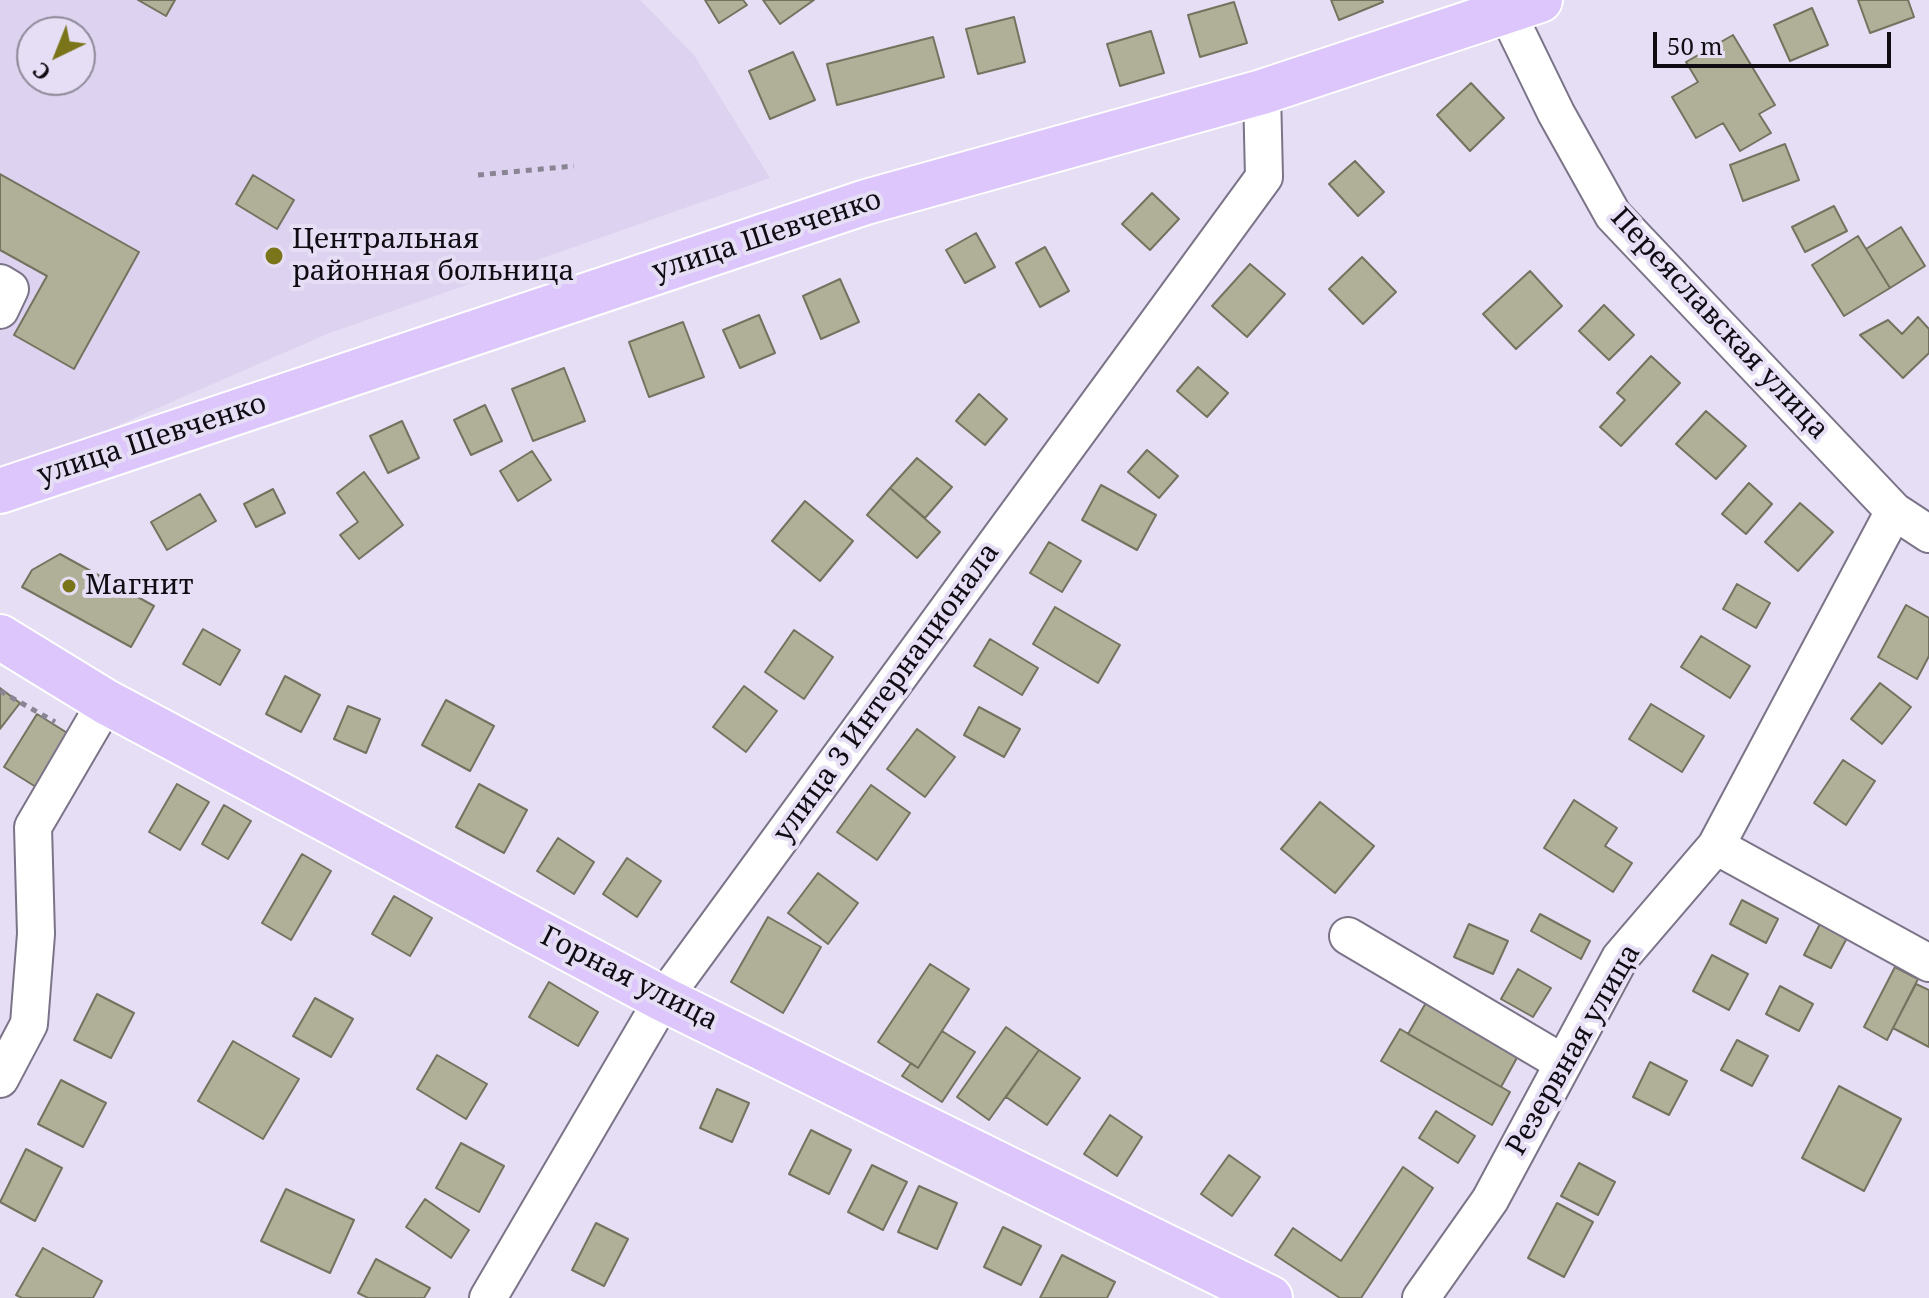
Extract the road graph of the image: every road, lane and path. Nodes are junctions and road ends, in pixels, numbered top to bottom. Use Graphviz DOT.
graph roads {
  1 [pos="1516,4"];
  2 [pos="1262,92"];
  3 [pos="574,166"];
  4 [pos="478,175"];
  5 [pos="0,283"];
  6 [pos="0,310"];
  7 [pos="0,491"];
  8 [pos="1894,511"];
  9 [pos="1929,534"];
  10 [pos="0,637"];
  11 [pos="106,702"];
  12 [pos="1716,846"];
  13 [pos="1348,936"];
  14 [pos="1929,963"];
  15 [pos="663,999"];
  16 [pos="1563,1063"];
  17 [pos="0,1079"];
  18 [pos="488,1298"];
  19 [pos="1270,1298"];
  20 [pos="1421,1298"];
  1 -- 2 [label="main road, улица Шевченко"];
  1 -- 8 [label="street, Переяславская улица"];
  2 -- 7 [label="main road, улица Шевченко"];
  2 -- 15 [label="street, улица 3 Интернационала"];
  3 -- 4 [label="path"];
  5 -- 6 [label="street"];
  8 -- 9 [label="street, Переяславская улица"];
  8 -- 12 [label="street, Резервная улица"];
  10 -- 11 [label="main road, Горная улица"];
  11 -- 15 [label="main road, Горная улица"];
  11 -- 17 [label="street"];
  12 -- 14 [label="street"];
  12 -- 16 [label="street, Резервная улица"];
  13 -- 16 [label="street"];
  15 -- 18 [label="street, улица 3 Интернационала"];
  15 -- 19 [label="main road, Горная улица"];
  16 -- 20 [label="street, Резервная улица"];
}
